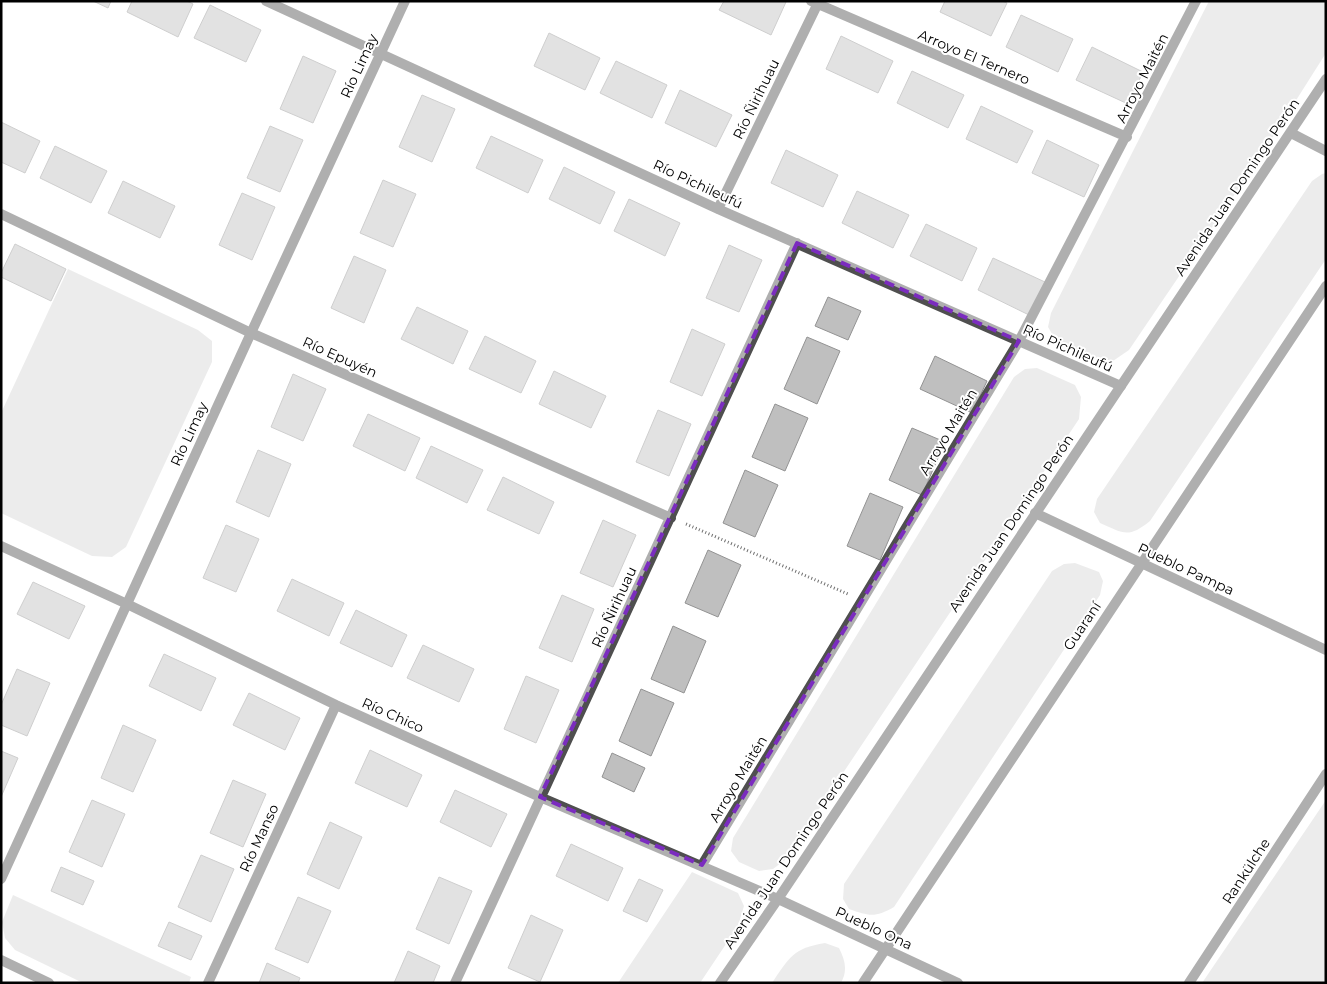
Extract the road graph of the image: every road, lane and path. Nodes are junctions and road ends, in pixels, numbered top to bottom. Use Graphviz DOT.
graph roads {
  1 [pos="266,1"];
  2 [pos="405,1"];
  3 [pos="1196,1"];
  4 [pos="816,2"];
  5 [pos="380,53"];
  6 [pos="1326,79"];
  7 [pos="1291,133"];
  8 [pos="1126,137"];
  9 [pos="1326,151"];
  10 [pos="718,209"];
  11 [pos="1,214"];
  12 [pos="797,243"];
  13 [pos="1326,286"];
  14 [pos="250,333"];
  15 [pos="1019,341"];
  16 [pos="1121,386"];
  17 [pos="1035,513"];
  18 [pos="671,518"];
  19 [pos="1,546"];
  20 [pos="1141,563"];
  21 [pos="862,600"];
  22 [pos="127,604"];
  23 [pos="1326,650"];
  24 [pos="336,705"];
  25 [pos="1326,774"];
  26 [pos="540,797"];
  27 [pos="702,865"];
  28 [pos="1,879"];
  29 [pos="778,899"];
  30 [pos="885,949"];
  31 [pos="1,960"];
  32 [pos="49,983"];
  33 [pos="208,983"];
  34 [pos="455,983"];
  35 [pos="720,983"];
  36 [pos="863,983"];
  37 [pos="958,983"];
  38 [pos="1188,983"];
  1 -- 5 [label="street, Río Pichileufú"];
  2 -- 5 [label="street, Río Limay"];
  3 -- 8 [label="street, Arroyo Maitén"];
  4 -- 8 [label="street, Arroyo El Ternero"];
  4 -- 10 [label="street, Río Ñirihuau"];
  5 -- 10 [label="street, Río Pichileufú"];
  5 -- 14 [label="street, Río Limay"];
  6 -- 7 [label="street, Avenida Juan Domingo Perón"];
  7 -- 9 [label="street"];
  7 -- 16 [label="street, Avenida Juan Domingo Perón"];
  8 -- 15 [label="street, Arroyo Maitén"];
  10 -- 12 [label="street, Río Pichileufú"];
  11 -- 14 [label="street, Río Epuyén"];
  12 -- 15 [label="street, Río Pichileufú"];
  12 -- 18 [label="street, Río Ñirihuau"];
  13 -- 20 [label="street, Guaraní"];
  14 -- 18 [label="street, Río Epuyén"];
  14 -- 22 [label="street, Río Limay"];
  15 -- 16 [label="street, Río Pichileufú"];
  15 -- 21 [label="street, Arroyo Maitén"];
  16 -- 17 [label="street, Avenida Juan Domingo Perón"];
  17 -- 20 [label="street, Pueblo Pampa"];
  17 -- 29 [label="street, Avenida Juan Domingo Perón"];
  18 -- 21 [label="path"];
  18 -- 26 [label="street, Río Ñirihuau"];
  19 -- 22 [label="street, Río Chico"];
  20 -- 23 [label="street, Pueblo Pampa"];
  20 -- 30 [label="street, Guaraní"];
  21 -- 27 [label="street, Arroyo Maitén"];
  22 -- 24 [label="street, Río Chico"];
  22 -- 28 [label="street, Río Limay"];
  24 -- 26 [label="street, Río Chico"];
  24 -- 33 [label="street, Río Manso"];
  25 -- 38 [label="street, Rankülche"];
  26 -- 27 [label="street, Río Chico"];
  26 -- 34 [label="street, Río Ñirihuau"];
  27 -- 29 [label="street, Río Chico"];
  29 -- 30 [label="street, Pueblo Ona"];
  29 -- 35 [label="street, Avenida Juan Domingo Perón"];
  30 -- 36 [label="street, Guaraní"];
  30 -- 37 [label="street, Pueblo Ona"];
  31 -- 32 [label="street"];
}
